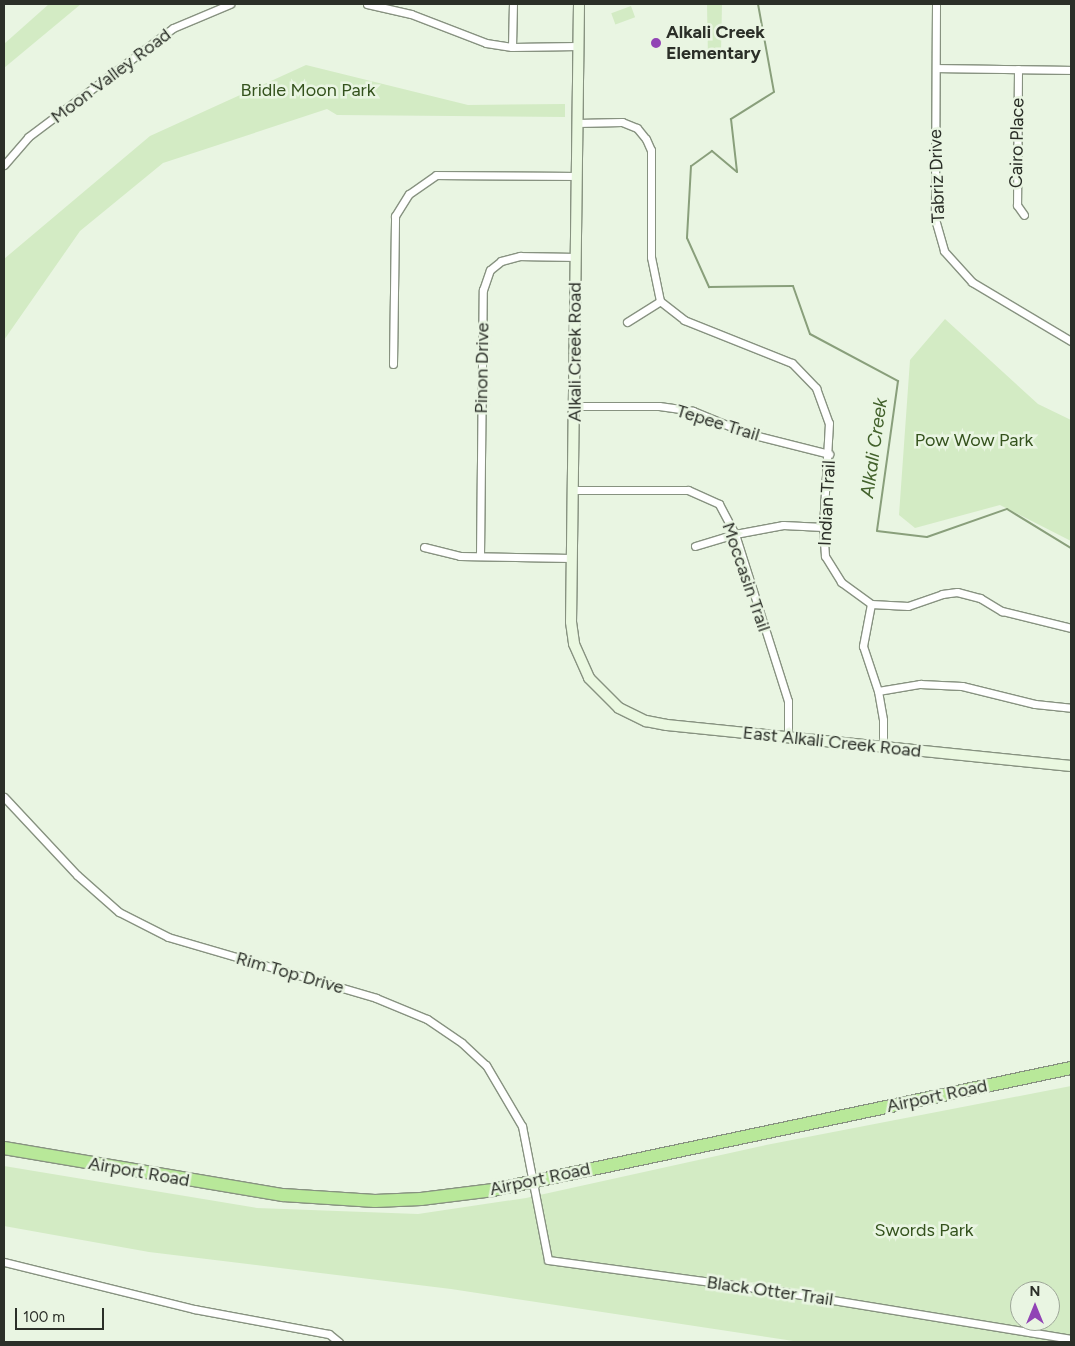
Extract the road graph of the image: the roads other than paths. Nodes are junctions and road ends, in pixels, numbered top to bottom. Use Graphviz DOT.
graph roads {
  1 [pos="230,4"];
  2 [pos="367,4"];
  3 [pos="513,4"];
  4 [pos="579,4"];
  5 [pos="936,4"];
  6 [pos="512,46"];
  7 [pos="578,46"];
  8 [pos="936,68"];
  9 [pos="1018,69"];
  10 [pos="1071,70"];
  11 [pos="577,122"];
  12 [pos="4,165"];
  13 [pos="576,176"];
  14 [pos="1024,215"];
  15 [pos="574,257"];
  16 [pos="660,301"];
  17 [pos="627,322"];
  18 [pos="1071,341"];
  19 [pos="393,364"];
  20 [pos="576,406"];
  21 [pos="830,454"];
  22 [pos="573,490"];
  23 [pos="823,527"];
  24 [pos="735,534"];
  25 [pos="696,546"];
  26 [pos="424,547"];
  27 [pos="480,556"];
  28 [pos="571,558"];
  29 [pos="871,604"];
  30 [pos="1071,628"];
  31 [pos="878,691"];
  32 [pos="601,693"];
  33 [pos="1071,708"];
  34 [pos="788,737"];
  35 [pos="882,747"];
  36 [pos="1071,766"];
  37 [pos="4,796"];
  38 [pos="1071,1068"];
  39 [pos="4,1148"];
  40 [pos="535,1180"];
  41 [pos="4,1262"];
  42 [pos="1071,1339"];
  43 [pos="339,1342"];
  1 -- 12 [label="street, Moon Valley Road"];
  2 -- 6 [label="street"];
  3 -- 6 [label="street"];
  4 -- 7 [label="street, Alkali Creek Road"];
  5 -- 8 [label="street, Tabriz Drive"];
  6 -- 7 [label="street"];
  7 -- 11 [label="street, Alkali Creek Road"];
  8 -- 9 [label="street"];
  8 -- 18 [label="street, Tabriz Drive"];
  9 -- 10 [label="street"];
  9 -- 14 [label="street, Cairo Place"];
  11 -- 13 [label="street, Alkali Creek Road"];
  11 -- 16 [label="street"];
  13 -- 15 [label="street, Alkali Creek Road"];
  13 -- 19 [label="street"];
  15 -- 20 [label="street, Alkali Creek Road"];
  15 -- 27 [label="street, Pinon Drive"];
  16 -- 17 [label="street"];
  16 -- 21 [label="street, Indian Trail"];
  20 -- 21 [label="street, Tepee Trail"];
  20 -- 22 [label="street, Alkali Creek Road"];
  21 -- 23 [label="street, Indian Trail"];
  22 -- 24 [label="street, Moccasin Trail"];
  22 -- 28 [label="street, Alkali Creek Road"];
  23 -- 24 [label="street"];
  23 -- 29 [label="street, Indian Trail"];
  24 -- 25 [label="street"];
  24 -- 34 [label="street, Moccasin Trail"];
  26 -- 27 [label="street"];
  27 -- 28 [label="street"];
  28 -- 32 [label="street, Alkali Creek Road"];
  29 -- 30 [label="street"];
  29 -- 31 [label="street"];
  31 -- 33 [label="street"];
  31 -- 35 [label="street"];
  32 -- 34 [label="street, East Alkali Creek Road"];
  34 -- 35 [label="street, East Alkali Creek Road"];
  35 -- 36 [label="street, East Alkali Creek Road"];
  37 -- 40 [label="street, Rim Top Drive"];
  38 -- 40 [label="highway, Airport Road"];
  39 -- 40 [label="highway, Airport Road"];
  40 -- 42 [label="street, Black Otter Trail"];
  41 -- 43 [label="street"];
}
